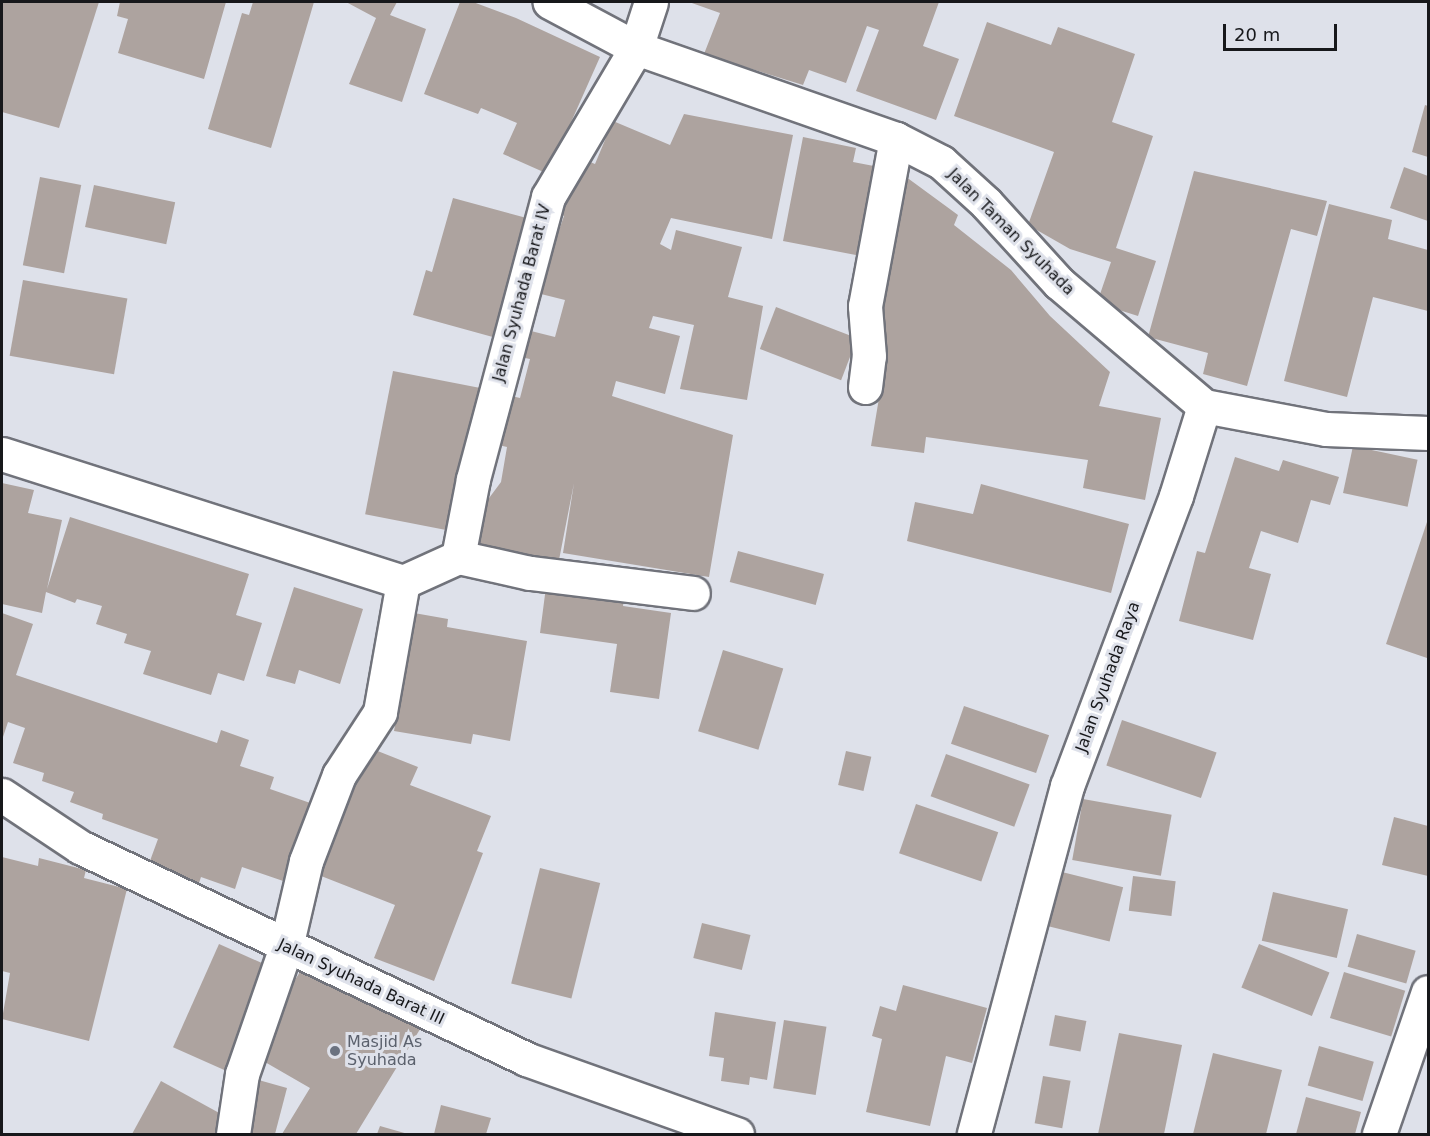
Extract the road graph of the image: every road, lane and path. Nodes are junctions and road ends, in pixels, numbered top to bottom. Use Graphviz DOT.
graph roads {
  1 [pos="550,2"];
  2 [pos="651,2"];
  3 [pos="636,48"];
  4 [pos="896,138"];
  5 [pos="865,387"];
  6 [pos="1204,406"];
  7 [pos="1428,433"];
  8 [pos="2,454"];
  9 [pos="458,557"];
  10 [pos="404,582"];
  11 [pos="693,593"];
  12 [pos="2,795"];
  13 [pos="286,948"];
  14 [pos="1428,992"];
  15 [pos="233,1134"];
  16 [pos="737,1134"];
  17 [pos="975,1134"];
  18 [pos="1379,1134"];
  1 -- 3 [label="street, Jalan Taman Syuhada"];
  2 -- 3 [label="street"];
  3 -- 4 [label="street, Jalan Taman Syuhada"];
  3 -- 9 [label="street, Jalan Syuhada Barat IV"];
  4 -- 5 [label="street"];
  4 -- 6 [label="street, Jalan Taman Syuhada"];
  6 -- 7 [label="street"];
  6 -- 17 [label="street, Jalan Syuhada Raya"];
  8 -- 10 [label="street"];
  9 -- 10 [label="street"];
  9 -- 11 [label="street"];
  10 -- 13 [label="street"];
  12 -- 13 [label="street, Jalan Syuhada Barat III"];
  13 -- 15 [label="street"];
  13 -- 16 [label="street, Jalan Syuhada Barat III"];
  14 -- 18 [label="street"];
}
